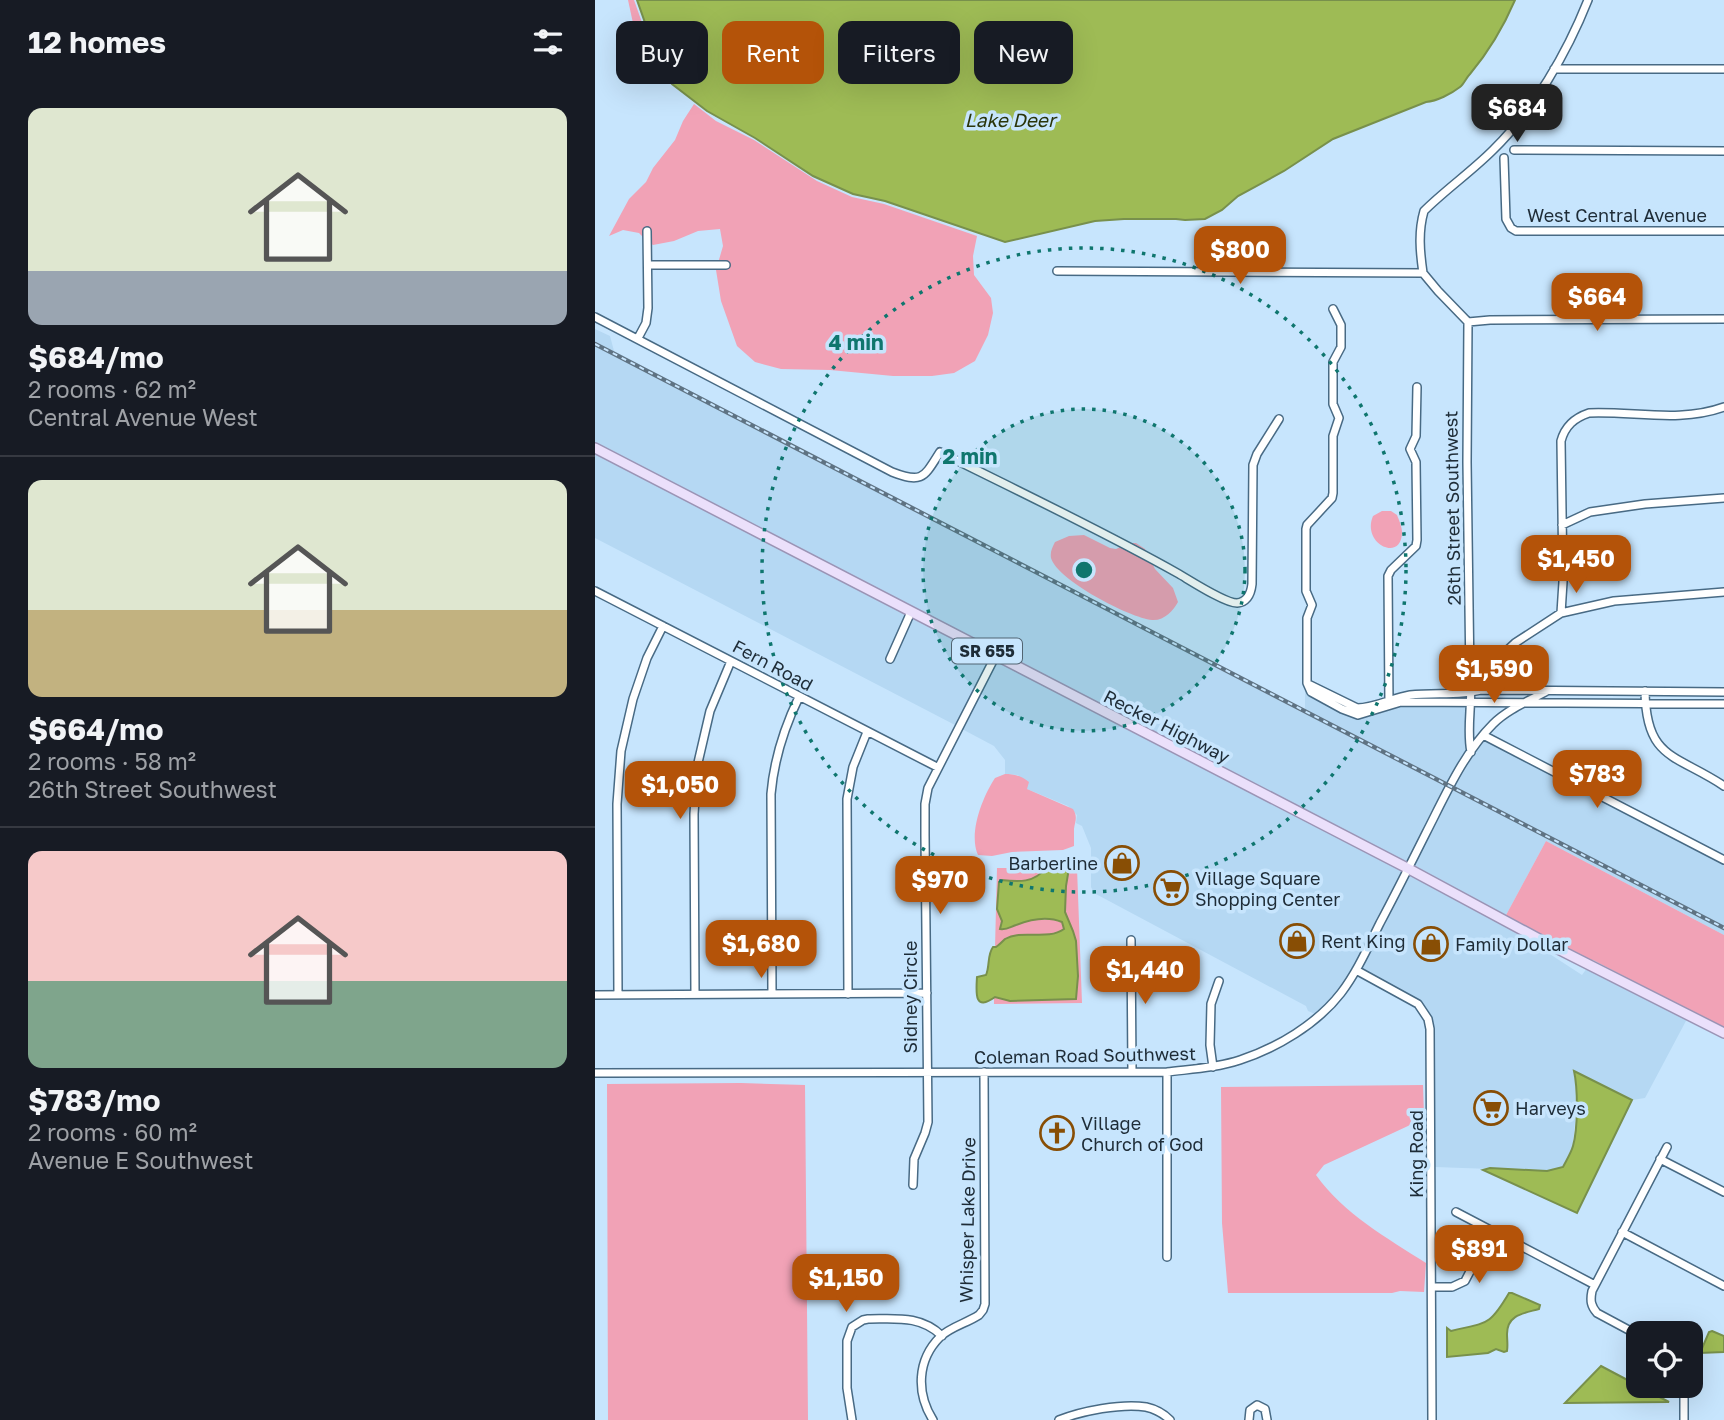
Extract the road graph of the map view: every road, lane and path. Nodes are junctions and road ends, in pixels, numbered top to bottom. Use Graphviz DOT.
graph roads {
  1 [pos="1588,0"];
  2 [pos="1554,69"];
  3 [pos="1724,69"];
  4 [pos="1504,138"];
  5 [pos="1514,150"];
  6 [pos="1724,150"];
  7 [pos="1493,151"];
  8 [pos="1504,158"];
  9 [pos="647,231"];
  10 [pos="1724,231"];
  11 [pos="647,265"];
  12 [pos="726,265"];
  13 [pos="1057,271"];
  14 [pos="1423,273"];
  15 [pos="1333,309"];
  16 [pos="595,317"];
  17 [pos="1724,319"];
  18 [pos="1468,322"];
  19 [pos="638,338"];
  20 [pos="1417,387"];
  21 [pos="1724,407"];
  22 [pos="1279,419"];
  23 [pos="595,448"];
  24 [pos="1724,498"];
  25 [pos="1562,525"];
  26 [pos="595,590"];
  27 [pos="1724,592"];
  28 [pos="911,612"];
  29 [pos="1561,613"];
  30 [pos="663,626"];
  31 [pos="996,655"];
  32 [pos="890,659"];
  33 [pos="731,661"];
  34 [pos="1547,691"];
  35 [pos="1645,691"];
  36 [pos="1724,692"];
  37 [pos="1472,693"];
  38 [pos="799,697"];
  39 [pos="1471,702"];
  40 [pos="1389,703"];
  41 [pos="1526,703"];
  42 [pos="1645,704"];
  43 [pos="1724,704"];
  44 [pos="867,732"];
  45 [pos="1483,735"];
  46 [pos="1471,752"];
  47 [pos="937,767"];
  48 [pos="1724,786"];
  49 [pos="1724,860"];
  50 [pos="1409,869"];
  51 [pos="1131,940"];
  52 [pos="1356,970"];
  53 [pos="1219,981"];
  54 [pos="927,993"];
  55 [pos="695,994"];
  56 [pos="772,994"];
  57 [pos="848,994"];
  58 [pos="595,995"];
  59 [pos="618,995"];
  60 [pos="1724,1033"];
  61 [pos="1213,1068"];
  62 [pos="926,1072"];
  63 [pos="984,1072"];
  64 [pos="1132,1072"];
  65 [pos="1167,1072"];
  66 [pos="595,1073"];
  67 [pos="1667,1147"];
  68 [pos="1660,1159"];
  69 [pos="913,1185"];
  70 [pos="1724,1192"];
  71 [pos="1456,1212"];
  72 [pos="1491,1231"];
  73 [pos="1622,1232"];
  74 [pos="1167,1257"];
  75 [pos="1595,1285"];
  76 [pos="1724,1286"];
  77 [pos="1432,1287"];
  78 [pos="1626,1329"];
  79 [pos="941,1336"];
  80 [pos="1684,1398"];
  81 [pos="1086,1416"];
  82 [pos="1064,1419"];
  83 [pos="852,1420"];
  84 [pos="933,1420"];
  85 [pos="1170,1420"];
  86 [pos="1249,1420"];
  87 [pos="1267,1420"];
  88 [pos="1432,1420"];
  89 [pos="1684,1420"];
  1 -- 2 [label="street"];
  2 -- 3 [label="street"];
  2 -- 4 [label="street"];
  4 -- 5 [label="street"];
  4 -- 7 [label="street"];
  5 -- 6 [label="street"];
  5 -- 8 [label="street"];
  7 -- 8 [label="street"];
  7 -- 14 [label="street"];
  8 -- 10 [label="street, West Central Avenue"];
  9 -- 11 [label="street"];
  11 -- 12 [label="street"];
  11 -- 19 [label="street"];
  13 -- 14 [label="street"];
  14 -- 18 [label="street"];
  15 -- 40 [label="street"];
  16 -- 19 [label="street"];
  17 -- 18 [label="street"];
  18 -- 37 [label="street, 26th Street Southwest"];
  19 -- 22 [label="street"];
  20 -- 40 [label="street"];
  21 -- 25 [label="street"];
  23 -- 28 [label="main road, Recker Highway / SR 655"];
  24 -- 25 [label="street"];
  25 -- 29 [label="street"];
  26 -- 30 [label="street, Fern Road"];
  27 -- 29 [label="street"];
  28 -- 31 [label="main road, Recker Highway / SR 655"];
  28 -- 32 [label="street"];
  29 -- 37 [label="street"];
  30 -- 33 [label="street, Fern Road"];
  30 -- 59 [label="street"];
  31 -- 47 [label="street, Sidney Circle"];
  31 -- 50 [label="main road, Recker Highway / SR 655"];
  33 -- 38 [label="street, Fern Road"];
  33 -- 55 [label="street"];
  34 -- 35 [label="street"];
  34 -- 37 [label="street"];
  34 -- 41 [label="street, Coleman Road Southwest"];
  35 -- 36 [label="street"];
  35 -- 42 [label="street"];
  37 -- 39 [label="street, 26th Street Southwest"];
  37 -- 40 [label="street"];
  38 -- 44 [label="street, Fern Road"];
  38 -- 56 [label="street"];
  39 -- 40 [label="street"];
  39 -- 41 [label="street"];
  39 -- 46 [label="street, 26th Street Southwest"];
  41 -- 42 [label="street"];
  41 -- 45 [label="street, Coleman Road Southwest"];
  42 -- 43 [label="street"];
  42 -- 48 [label="street"];
  44 -- 47 [label="street, Fern Road"];
  44 -- 57 [label="street"];
  45 -- 46 [label="street, Coleman Road Southwest"];
  45 -- 49 [label="street"];
  46 -- 50 [label="street, Coleman Road Southwest"];
  47 -- 54 [label="street, Sidney Circle"];
  50 -- 52 [label="street, Coleman Road Southwest"];
  50 -- 60 [label="main road, Recker Highway / SR 655"];
  51 -- 64 [label="street"];
  52 -- 61 [label="street, Coleman Road Southwest"];
  52 -- 77 [label="street, King Road"];
  53 -- 61 [label="street"];
  54 -- 57 [label="street"];
  54 -- 62 [label="street, Sidney Circle"];
  55 -- 56 [label="street"];
  55 -- 59 [label="street"];
  56 -- 57 [label="street"];
  58 -- 59 [label="street"];
  61 -- 65 [label="street, Coleman Road Southwest"];
  62 -- 63 [label="street, Coleman Road Southwest"];
  62 -- 66 [label="street, Coleman Road Southwest"];
  62 -- 69 [label="street, Sidney Circle"];
  63 -- 64 [label="street, Coleman Road Southwest"];
  63 -- 79 [label="street, Whisper Lake Drive"];
  64 -- 65 [label="street, Coleman Road Southwest"];
  65 -- 74 [label="street"];
  67 -- 68 [label="street"];
  68 -- 70 [label="street"];
  68 -- 73 [label="street"];
  71 -- 72 [label="street"];
  72 -- 75 [label="street"];
  72 -- 77 [label="street"];
  73 -- 75 [label="street"];
  73 -- 76 [label="street"];
  75 -- 78 [label="street"];
  77 -- 88 [label="street, King Road"];
  79 -- 83 [label="street"];
  79 -- 84 [label="street"];
  80 -- 89 [label="street"];
  81 -- 82 [label="street"];
  81 -- 85 [label="street"];
  86 -- 87 [label="street"];
}
